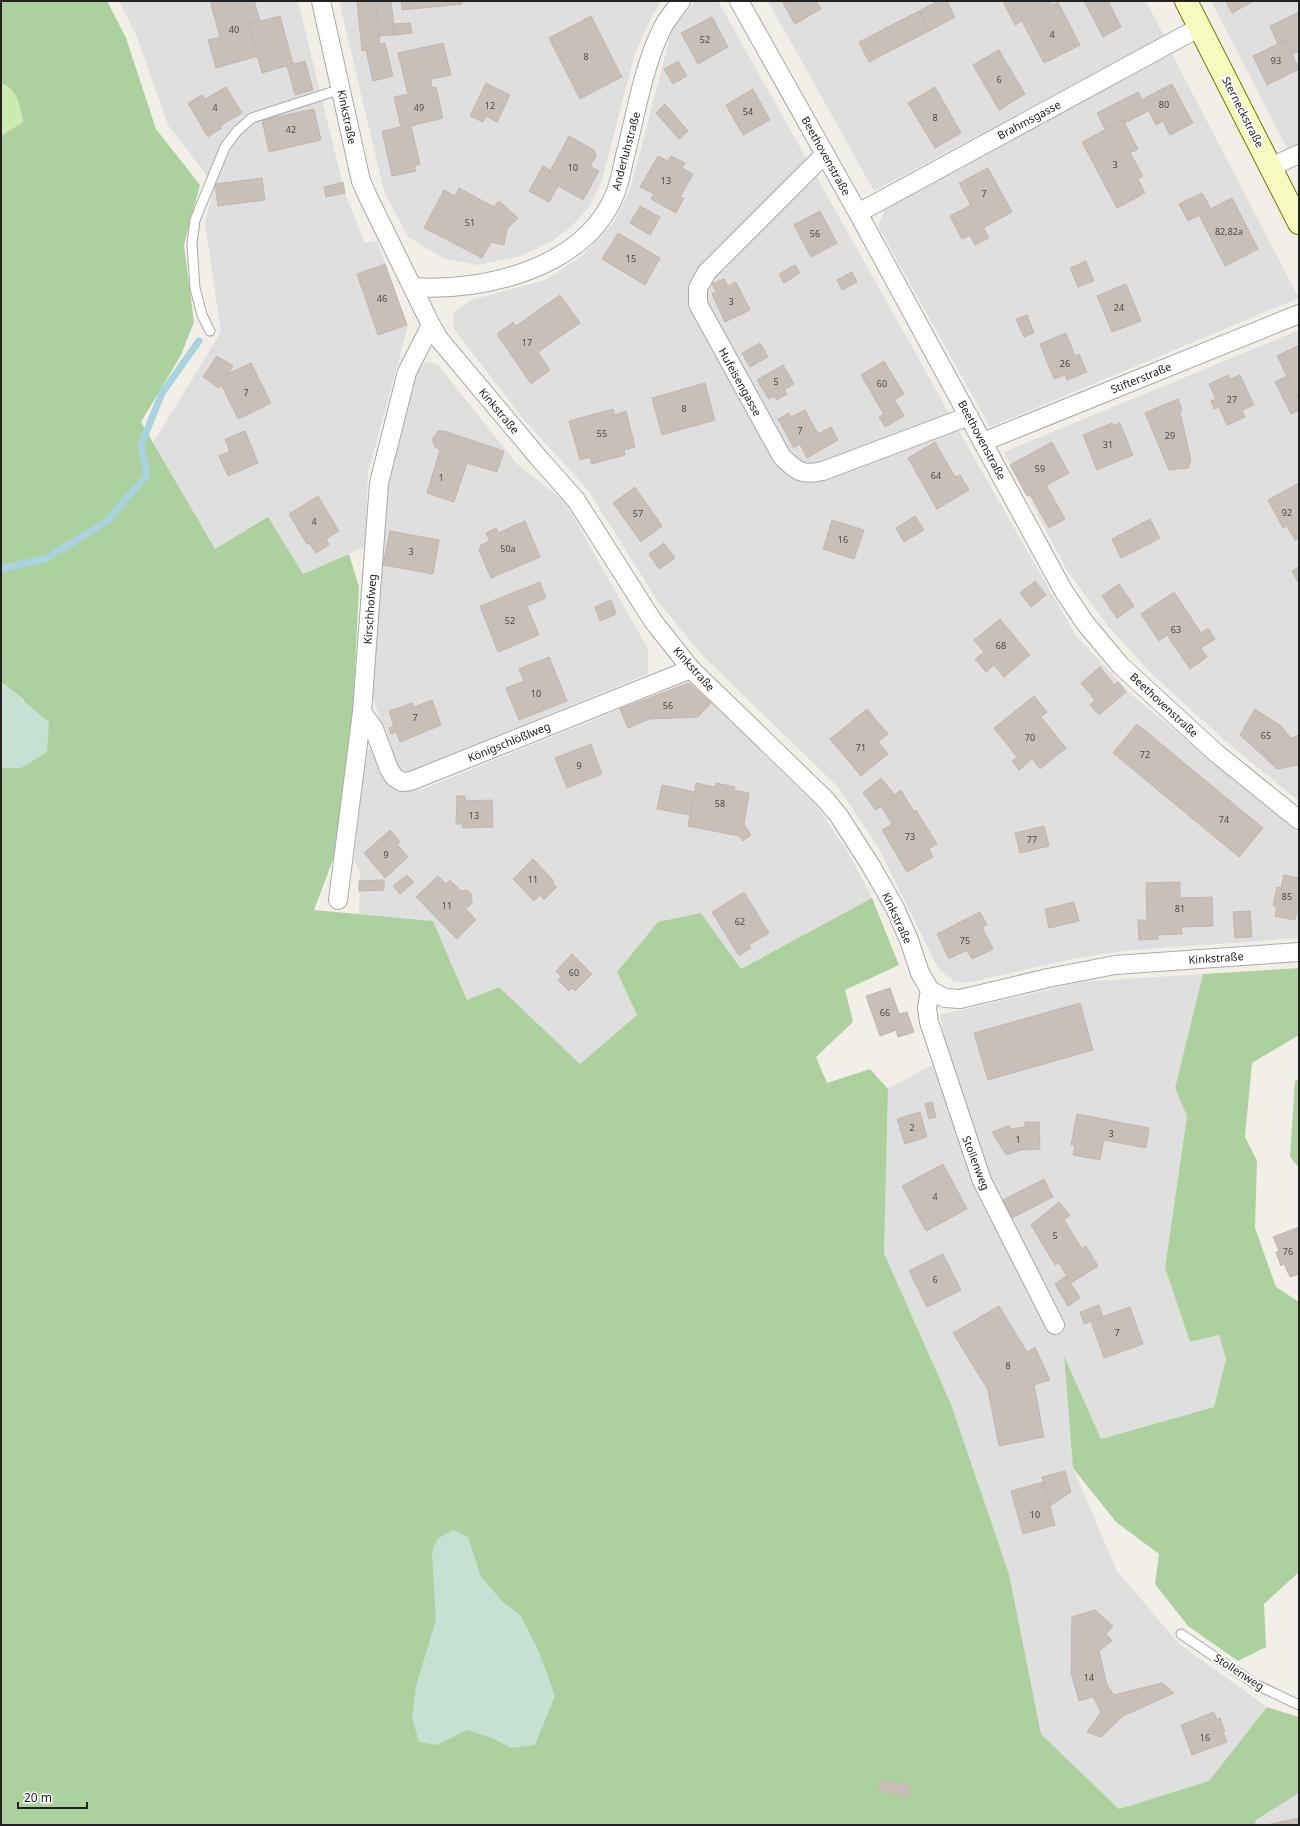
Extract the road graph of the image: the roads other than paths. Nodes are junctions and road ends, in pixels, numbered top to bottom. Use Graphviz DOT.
graph roads {
  1 [pos="321,1"];
  2 [pos="681,1"];
  3 [pos="739,1"];
  4 [pos="1186,1"];
  5 [pos="1200,27"];
  6 [pos="341,89"];
  7 [pos="825,154"];
  8 [pos="1299,154"];
  9 [pos="1270,167"];
  10 [pos="858,213"];
  11 [pos="1299,223"];
  12 [pos="413,287"];
  13 [pos="1299,314"];
  14 [pos="430,325"];
  15 [pos="210,331"];
  16 [pos="969,416"];
  17 [pos="983,442"];
  18 [pos="691,668"];
  19 [pos="362,712"];
  20 [pos="1299,820"];
  21 [pos="338,900"];
  22 [pos="1299,952"];
  23 [pos="930,990"];
  24 [pos="1055,1325"];
  25 [pos="1180,1634"];
  26 [pos="1299,1706"];
  1 -- 6 [label="street, Kinkstraße"];
  2 -- 12 [label="street, Anderluhstraße"];
  3 -- 7 [label="street, Beethovenstraße"];
  4 -- 5 [label="street, Sterneckstraße"];
  5 -- 9 [label="street, Sterneckstraße"];
  5 -- 10 [label="street, Brahmsgasse"];
  6 -- 12 [label="street, Kinkstraße"];
  6 -- 15 [label="lane"];
  7 -- 10 [label="street, Beethovenstraße"];
  7 -- 16 [label="street, Hufeisengasse"];
  8 -- 9 [label="street"];
  9 -- 11 [label="street, Sterneckstraße"];
  10 -- 16 [label="street, Beethovenstraße"];
  12 -- 14 [label="street, Kinkstraße"];
  13 -- 17 [label="street, Stifterstraße"];
  14 -- 18 [label="street, Kinkstraße"];
  14 -- 19 [label="street, Kirschhofweg"];
  16 -- 17 [label="street, Beethovenstraße"];
  17 -- 20 [label="street, Beethovenstraße"];
  18 -- 19 [label="street, Königschlößlweg"];
  18 -- 23 [label="street, Kinkstraße"];
  19 -- 21 [label="street, Kirschhofweg"];
  22 -- 23 [label="street, Kinkstraße"];
  23 -- 24 [label="street, Stollenweg"];
  25 -- 26 [label="lane, Stollenweg"];
}
